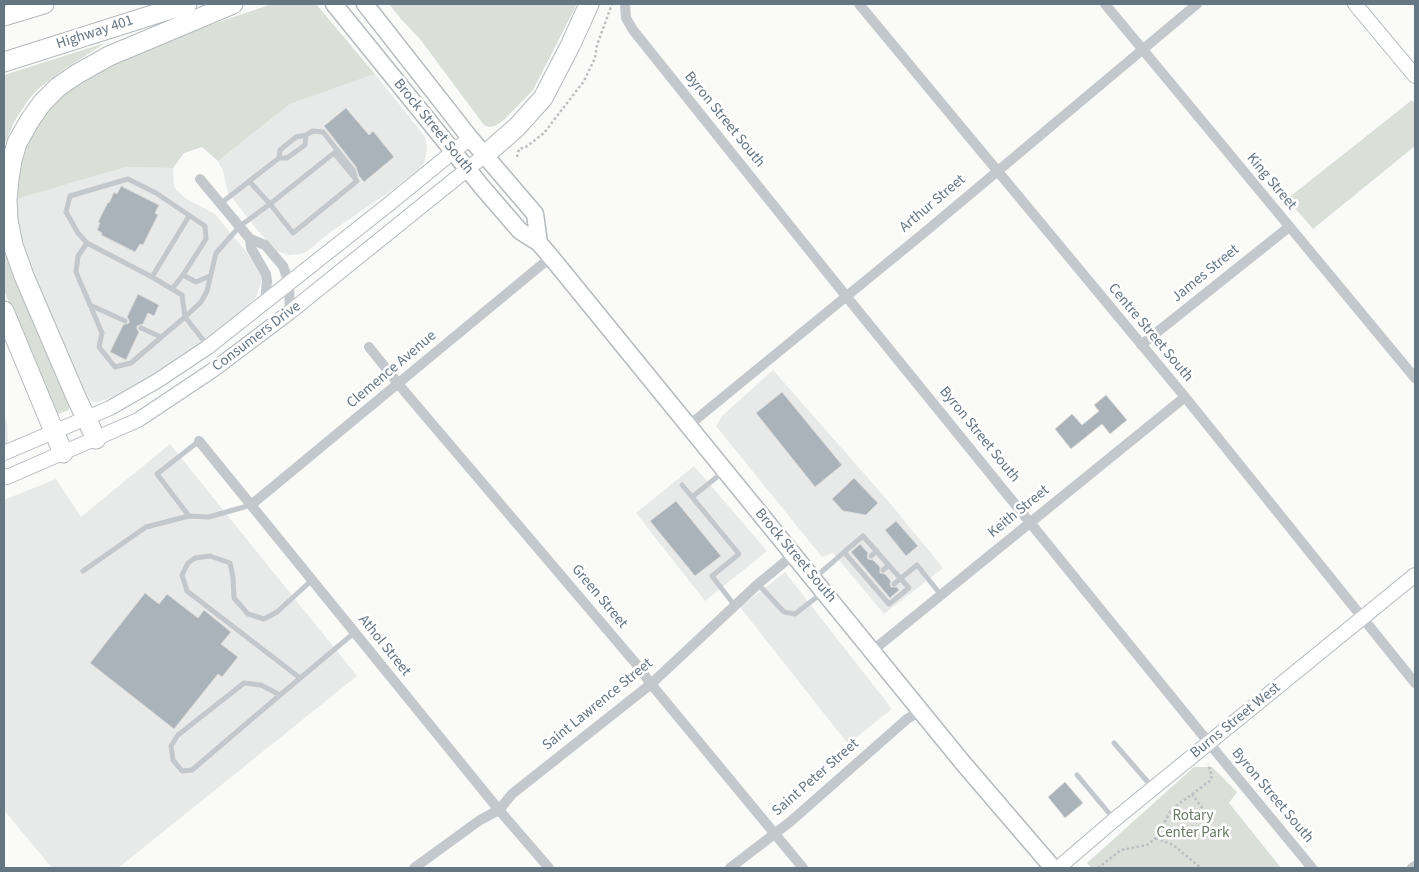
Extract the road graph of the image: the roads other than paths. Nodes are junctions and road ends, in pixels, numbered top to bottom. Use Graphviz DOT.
graph roads {
  1 [pos="44,4"];
  2 [pos="187,4"];
  3 [pos="232,4"];
  4 [pos="334,4"];
  5 [pos="589,4"];
  6 [pos="625,4"];
  7 [pos="859,4"];
  8 [pos="1104,4"];
  9 [pos="1197,4"];
  10 [pos="1355,4"];
  11 [pos="368,8"];
  12 [pos="4,16"];
  13 [pos="1142,49"];
  14 [pos="4,62"];
  15 [pos="1415,76"];
  16 [pos="306,135"];
  17 [pos="470,138"];
  18 [pos="453,152"];
  19 [pos="485,155"];
  20 [pos="279,158"];
  21 [pos="467,169"];
  22 [pos="996,171"];
  23 [pos="355,179"];
  24 [pos="200,180"];
  25 [pos="249,181"];
  26 [pos="220,204"];
  27 [pos="270,204"];
  28 [pos="189,216"];
  29 [pos="240,226"];
  30 [pos="1289,227"];
  31 [pos="250,239"];
  32 [pos="87,243"];
  33 [pos="539,243"];
  34 [pos="551,257"];
  35 [pos="183,275"];
  36 [pos="210,276"];
  37 [pos="152,277"];
  38 [pos="289,283"];
  39 [pos="172,289"];
  40 [pos="846,296"];
  41 [pos="265,302"];
  42 [pos="90,305"];
  43 [pos="4,311"];
  44 [pos="290,312"];
  45 [pos="186,317"];
  46 [pos="125,321"];
  47 [pos="141,328"];
  48 [pos="161,338"];
  49 [pos="1141,345"];
  50 [pos="208,347"];
  51 [pos="369,347"];
  52 [pos="1415,378"];
  53 [pos="398,384"];
  54 [pos="1185,398"];
  55 [pos="86,418"];
  56 [pos="688,426"];
  57 [pos="55,432"];
  58 [pos="96,439"];
  59 [pos="199,441"];
  60 [pos="4,453"];
  61 [pos="64,453"];
  62 [pos="724,471"];
  63 [pos="4,476"];
  64 [pos="682,485"];
  65 [pos="692,497"];
  66 [pos="251,505"];
  67 [pos="189,516"];
  68 [pos="1030,522"];
  69 [pos="877,551"];
  70 [pos="844,552"];
  71 [pos="793,554"];
  72 [pos="871,556"];
  73 [pos="889,565"];
  74 [pos="883,570"];
  75 [pos="84,571"];
  76 [pos="1415,575"];
  77 [pos="813,578"];
  78 [pos="901,578"];
  79 [pos="312,580"];
  80 [pos="758,584"];
  81 [pos="894,584"];
  82 [pos="824,591"];
  83 [pos="941,595"];
  84 [pos="735,606"];
  85 [pos="1362,618"];
  86 [pos="354,632"];
  87 [pos="872,650"];
  88 [pos="300,678"];
  89 [pos="1415,683"];
  90 [pos="651,684"];
  91 [pos="280,695"];
  92 [pos="922,710"];
  93 [pos="1114,743"];
  94 [pos="1209,743"];
  95 [pos="1077,775"];
  96 [pos="1154,788"];
  97 [pos="499,810"];
  98 [pos="1114,820"];
  99 [pos="774,833"];
  100 [pos="1415,866"];
  101 [pos="414,868"];
  102 [pos="549,868"];
  103 [pos="730,868"];
  104 [pos="803,868"];
  105 [pos="1053,868"];
  106 [pos="1058,868"];
  107 [pos="1312,868"];
  108 [pos="1412,868"];
  1 -- 12 [label="highway"];
  2 -- 14 [label="highway, Highway 401"];
  3 -- 55 [label="highway"];
  4 -- 18 [label="main road, Brock Street South"];
  5 -- 19 [label="highway"];
  6 -- 40 [label="street, Byron Street South"];
  7 -- 22 [label="street, Centre Street South"];
  8 -- 13 [label="street, King Street"];
  9 -- 13 [label="street, Arthur Street"];
  10 -- 15 [label="main road"];
  11 -- 17 [label="main road, Brock Street South"];
  13 -- 22 [label="street, Arthur Street"];
  13 -- 30 [label="street, King Street"];
  16 -- 20 [label="lane"];
  16 -- 20 [label="lane"];
  16 -- 23 [label="lane"];
  17 -- 18 [label="main road, Consumers Drive"];
  17 -- 19 [label="main road, Brock Street South"];
  18 -- 21 [label="main road, Brock Street South"];
  18 -- 38 [label="main road, Consumers Drive"];
  19 -- 21 [label="main road, Consumers Drive"];
  19 -- 33 [label="main road, Brock Street South"];
  20 -- 25 [label="lane"];
  21 -- 33 [label="main road, Brock Street South"];
  21 -- 44 [label="main road, Consumers Drive"];
  22 -- 40 [label="street, Arthur Street"];
  22 -- 49 [label="street, Centre Street South"];
  23 -- 27 [label="lane"];
  23 -- 27 [label="lane"];
  24 -- 26 [label="street"];
  25 -- 26 [label="lane"];
  25 -- 27 [label="lane"];
  26 -- 29 [label="street"];
  27 -- 29 [label="lane"];
  28 -- 32 [label="lane"];
  28 -- 35 [label="lane"];
  28 -- 37 [label="lane"];
  29 -- 31 [label="street"];
  29 -- 36 [label="lane"];
  30 -- 49 [label="street, James Street"];
  30 -- 52 [label="street, King Street"];
  31 -- 38 [label="street"];
  31 -- 41 [label="street"];
  32 -- 37 [label="lane"];
  32 -- 42 [label="lane"];
  33 -- 34 [label="main road, Brock Street South"];
  34 -- 53 [label="street, Clemence Avenue"];
  34 -- 56 [label="main road, Brock Street South"];
  35 -- 36 [label="lane"];
  35 -- 39 [label="lane"];
  36 -- 45 [label="lane"];
  37 -- 39 [label="lane"];
  38 -- 41 [label="main road, Consumers Drive"];
  38 -- 44 [label="street"];
  39 -- 45 [label="lane"];
  40 -- 56 [label="street, Arthur Street"];
  40 -- 68 [label="street, Byron Street South"];
  41 -- 50 [label="main road, Consumers Drive"];
  42 -- 46 [label="lane"];
  42 -- 48 [label="lane"];
  43 -- 57 [label="highway"];
  44 -- 58 [label="main road, Consumers Drive"];
  45 -- 48 [label="lane"];
  45 -- 50 [label="lane"];
  47 -- 48 [label="lane"];
  49 -- 54 [label="street, Centre Street South"];
  50 -- 55 [label="main road, Consumers Drive"];
  51 -- 53 [label="street, Green Street"];
  53 -- 66 [label="street, Clemence Avenue"];
  53 -- 90 [label="street, Green Street"];
  54 -- 68 [label="street, Keith Street"];
  54 -- 85 [label="street, Centre Street South"];
  55 -- 57 [label="main road, Consumers Drive"];
  55 -- 58 [label="highway"];
  56 -- 62 [label="main road, Brock Street South"];
  57 -- 60 [label="main road, Consumers Drive"];
  57 -- 61 [label="highway"];
  58 -- 61 [label="main road, Consumers Drive"];
  59 -- 66 [label="street, Athol Street"];
  59 -- 67 [label="lane"];
  61 -- 63 [label="main road, Consumers Drive"];
  62 -- 65 [label="lane"];
  62 -- 71 [label="main road, Brock Street South"];
  64 -- 65 [label="lane"];
  65 -- 84 [label="lane"];
  66 -- 67 [label="lane"];
  66 -- 79 [label="street, Athol Street"];
  67 -- 75 [label="lane"];
  68 -- 83 [label="street, Keith Street"];
  68 -- 94 [label="street, Byron Street South"];
  69 -- 70 [label="lane"];
  69 -- 72 [label="lane"];
  69 -- 73 [label="lane"];
  70 -- 77 [label="lane"];
  70 -- 78 [label="lane"];
  71 -- 77 [label="main road, Brock Street South"];
  71 -- 80 [label="street, Saint Lawrence Street"];
  73 -- 74 [label="lane"];
  73 -- 78 [label="lane"];
  76 -- 85 [label="main road, Burns Street West"];
  77 -- 82 [label="main road, Brock Street South"];
  78 -- 81 [label="lane"];
  78 -- 83 [label="lane"];
  79 -- 86 [label="street, Athol Street"];
  79 -- 88 [label="lane"];
  80 -- 82 [label="lane"];
  80 -- 84 [label="street, Saint Lawrence Street"];
  82 -- 87 [label="main road, Brock Street South"];
  83 -- 87 [label="street, Keith Street"];
  84 -- 90 [label="street, Saint Lawrence Street"];
  85 -- 89 [label="street, Centre Street South"];
  85 -- 94 [label="main road, Burns Street West"];
  86 -- 88 [label="lane"];
  86 -- 97 [label="street, Athol Street"];
  87 -- 92 [label="main road, Brock Street South"];
  88 -- 91 [label="lane"];
  90 -- 97 [label="street, Saint Lawrence Street"];
  90 -- 99 [label="street, Green Street"];
  91 -- 91 [label="lane"];
  92 -- 99 [label="street, Saint Peter Street"];
  92 -- 105 [label="main road, Brock Street South"];
  93 -- 96 [label="lane"];
  94 -- 96 [label="main road, Burns Street West"];
  94 -- 107 [label="street, Byron Street South"];
  95 -- 98 [label="lane"];
  96 -- 98 [label="main road, Burns Street West"];
  97 -- 101 [label="street, Saint Lawrence Street"];
  97 -- 102 [label="street, Athol Street"];
  98 -- 106 [label="main road, Burns Street West"];
  99 -- 103 [label="street, Saint Peter Street"];
  99 -- 104 [label="street, Green Street"];
  100 -- 108 [label="street"];
}
